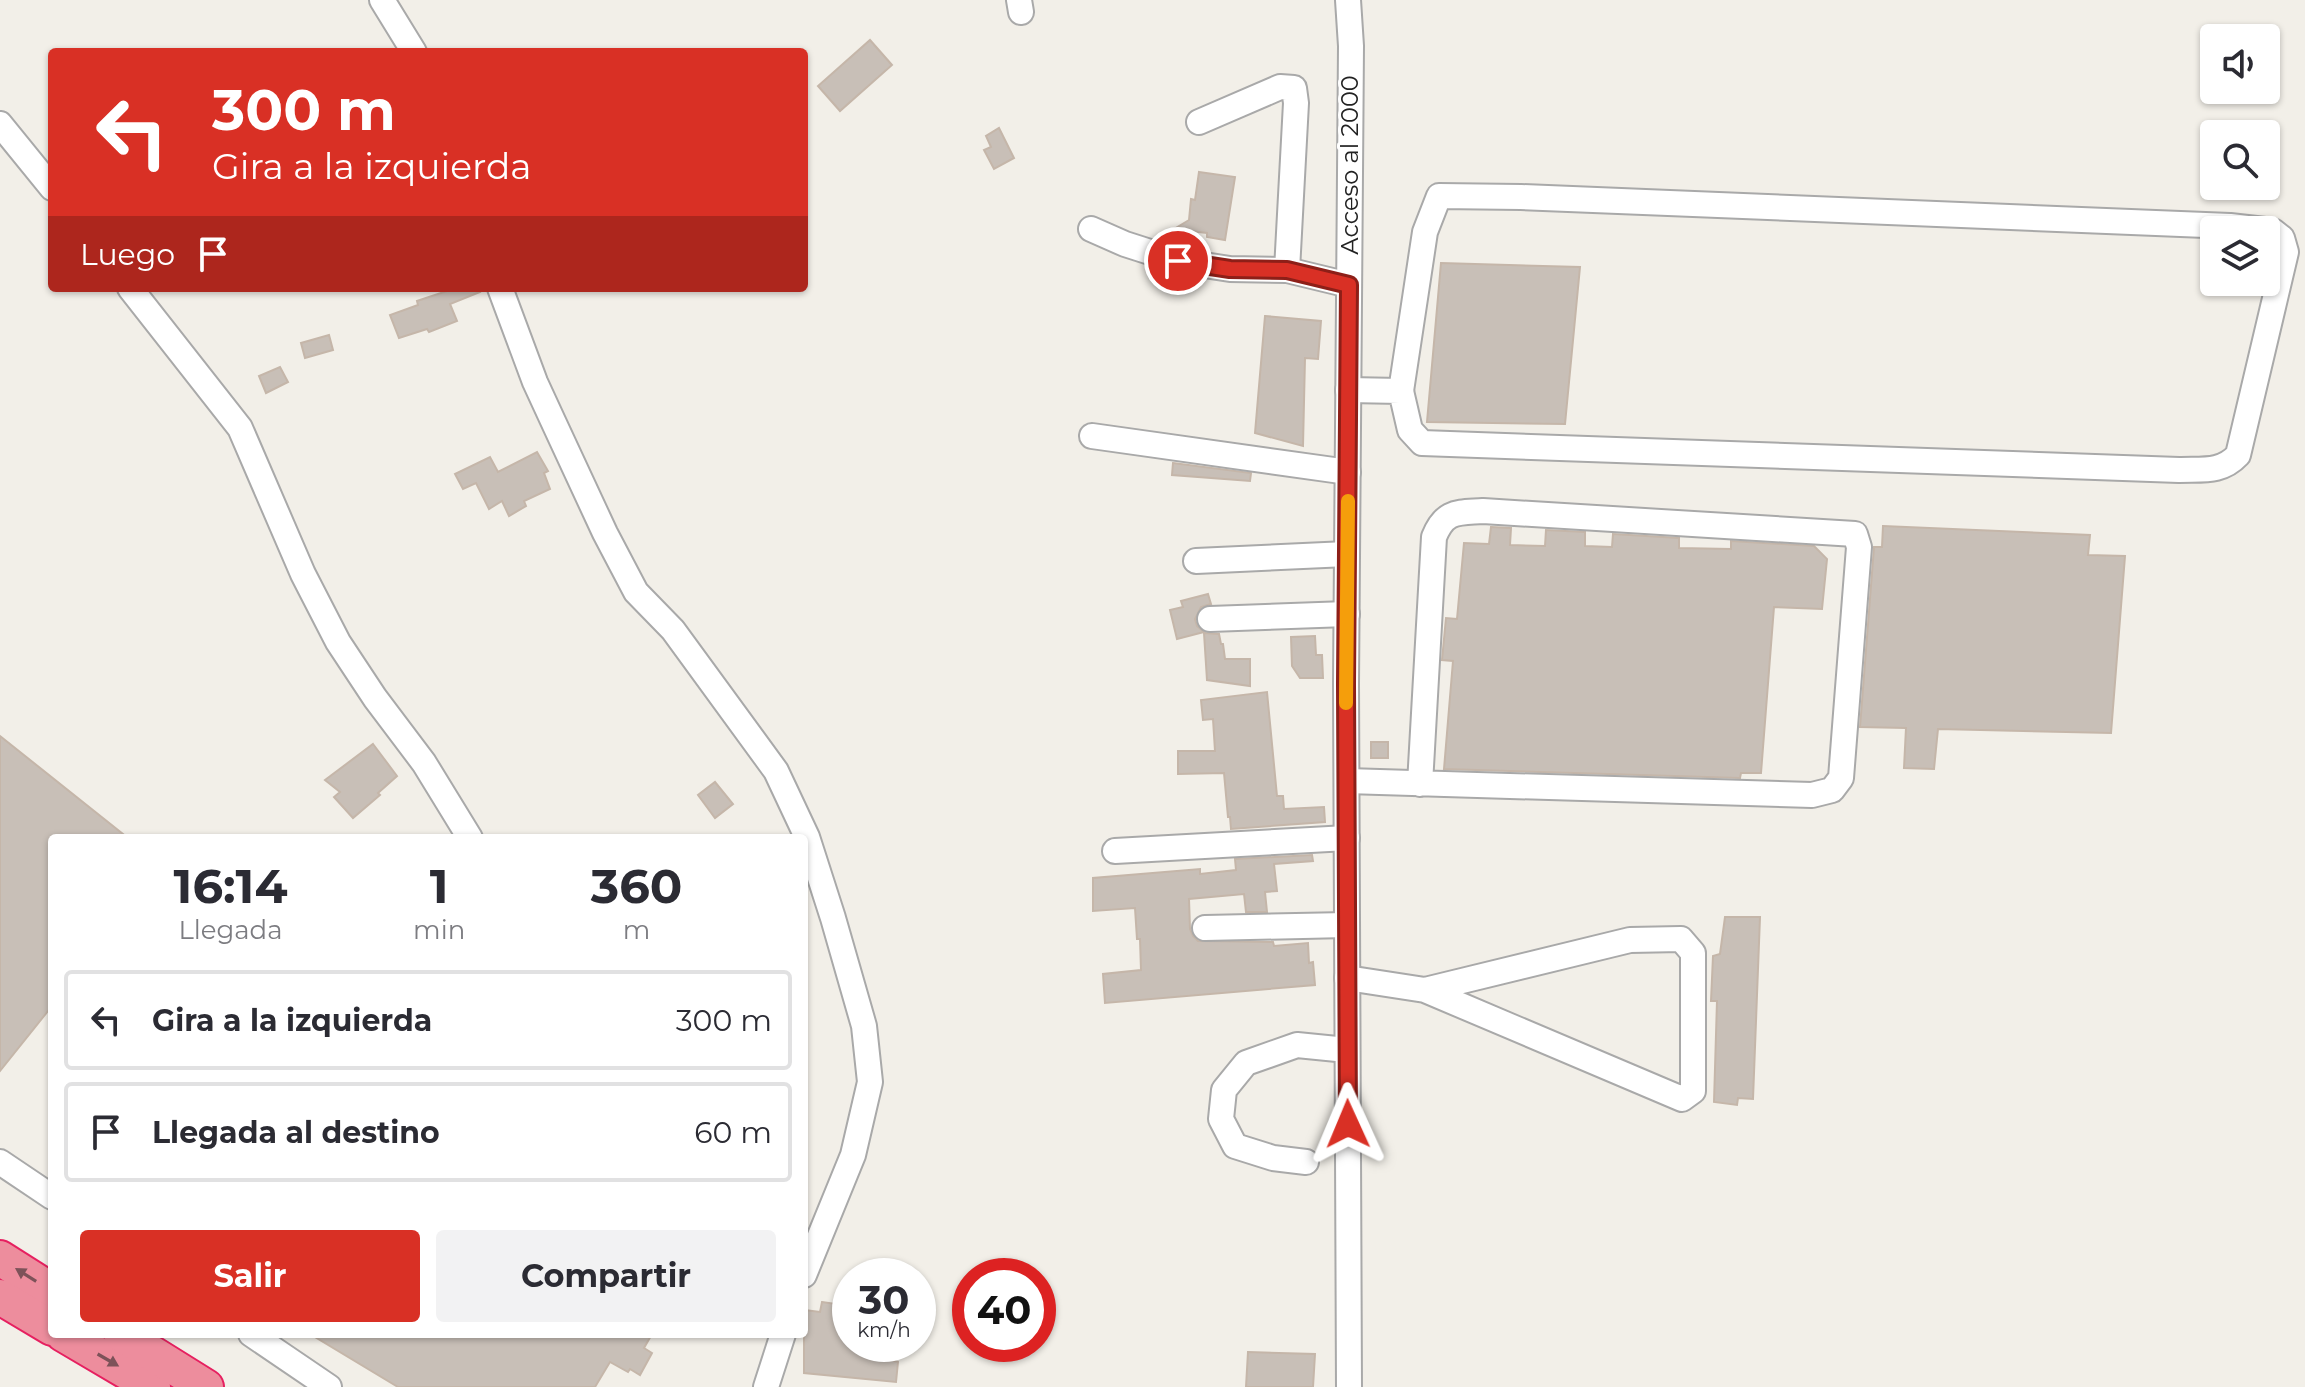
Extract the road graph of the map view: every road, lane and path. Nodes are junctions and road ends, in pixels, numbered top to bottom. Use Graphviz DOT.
graph roads {
  1 [pos="382,0"];
  2 [pos="1348,0"];
  3 [pos="412,48"];
  4 [pos="1199,122"];
  5 [pos="0,124"];
  6 [pos="48,183"];
  7 [pos="2200,225"];
  8 [pos="1091,229"];
  9 [pos="2280,236"];
  10 [pos="1287,270"];
  11 [pos="2280,277"];
  12 [pos="1349,285"];
  13 [pos="133,292"];
  14 [pos="501,292"];
  15 [pos="2276,296"];
  16 [pos="1348,390"];
  17 [pos="1401,391"];
  18 [pos="1092,436"];
  19 [pos="1348,472"];
  20 [pos="1347,554"];
  21 [pos="1196,561"];
  22 [pos="1347,614"];
  23 [pos="1210,619"];
  24 [pos="1347,781"];
  25 [pos="1420,784"];
  26 [pos="468,834"];
  27 [pos="806,834"];
  28 [pos="1347,838"];
  29 [pos="808,840"];
  30 [pos="1115,851"];
  31 [pos="1347,925"];
  32 [pos="1205,928"];
  33 [pos="1347,978"];
  34 [pos="1425,990"];
  35 [pos="1347,1050"];
  36 [pos="0,1162"];
  37 [pos="1306,1162"];
  38 [pos="48,1194"];
  39 [pos="0,1258"];
  40 [pos="808,1265"];
  41 [pos="48,1288"];
  42 [pos="0,1297"];
  43 [pos="48,1326"];
  44 [pos="70,1338"];
  45 [pos="127,1338"];
  46 [pos="257,1338"];
  47 [pos="782,1338"];
  48 [pos="153,1387"];
  49 [pos="206,1387"];
  50 [pos="329,1387"];
  51 [pos="766,1387"];
  52 [pos="1349,1387"];
  1 -- 3 [label="street"];
  2 -- 12 [label="street, Acceso al 2000"];
  4 -- 10 [label="street"];
  5 -- 6 [label="street"];
  7 -- 17 [label="street"];
  8 -- 10 [label="street"];
  9 -- 11 [label="street"];
  10 -- 12 [label="street"];
  12 -- 16 [label="street, Acceso al 2000"];
  13 -- 26 [label="street"];
  14 -- 27 [label="street"];
  15 -- 17 [label="street"];
  16 -- 17 [label="street"];
  16 -- 19 [label="street, Acceso al 2000"];
  18 -- 19 [label="street"];
  19 -- 20 [label="street, Acceso al 2000"];
  20 -- 21 [label="street"];
  20 -- 22 [label="street, Acceso al 2000"];
  22 -- 23 [label="street"];
  22 -- 24 [label="street, Acceso al 2000"];
  24 -- 25 [label="street"];
  24 -- 28 [label="street, Acceso al 2000"];
  25 -- 25 [label="street"];
  28 -- 30 [label="street"];
  28 -- 31 [label="street, Acceso al 2000"];
  29 -- 40 [label="street"];
  31 -- 32 [label="street"];
  31 -- 33 [label="street, Acceso al 2000"];
  33 -- 34 [label="street"];
  33 -- 35 [label="street, Acceso al 2000"];
  34 -- 34 [label="street"];
  35 -- 37 [label="street"];
  35 -- 52 [label="street, Acceso al 2000"];
  36 -- 38 [label="street"];
  41 -- 39 [label="highway, one-way"];
  42 -- 43 [label="highway"];
  44 -- 48 [label="highway, one-way"];
  45 -- 49 [label="highway"];
  46 -- 50 [label="street"];
  47 -- 51 [label="street"];
}
